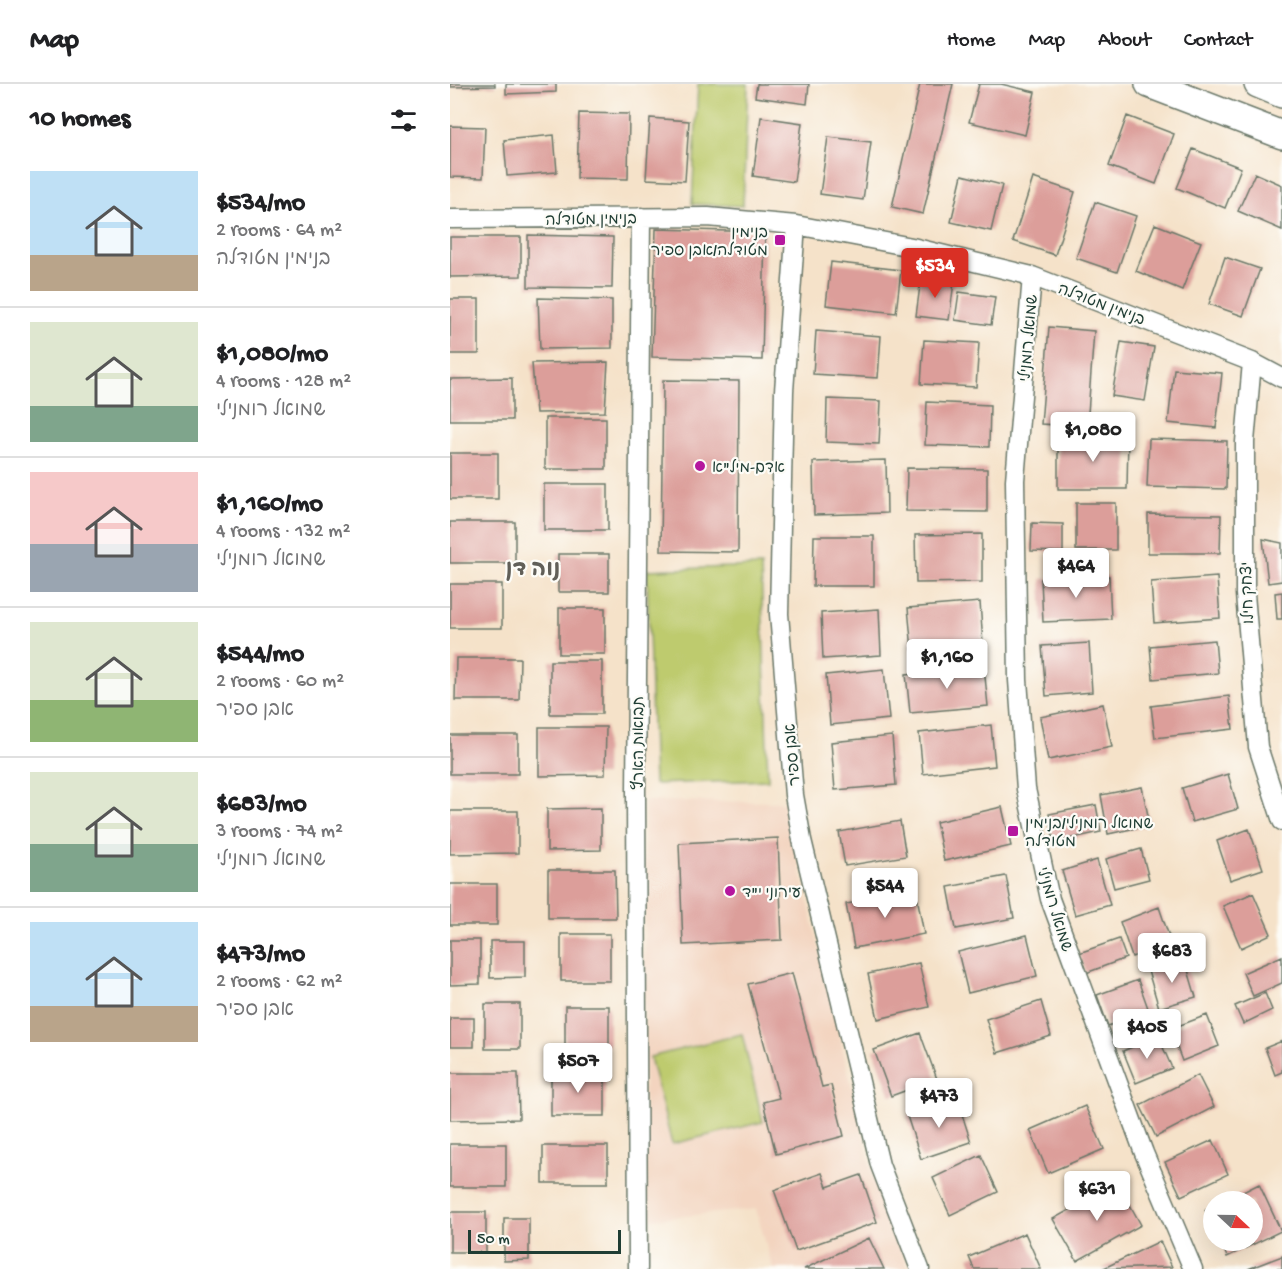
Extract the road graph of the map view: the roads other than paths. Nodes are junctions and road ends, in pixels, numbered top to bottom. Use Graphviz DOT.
graph roads {
  1 [pos="1149,84"];
  2 [pos="1258,84"];
  3 [pos="1282,94"];
  4 [pos="1282,135"];
  5 [pos="641,217"];
  6 [pos="450,219"];
  7 [pos="796,225"];
  8 [pos="1032,276"];
  9 [pos="1252,362"];
  10 [pos="1282,378"];
  11 [pos="1282,820"];
  12 [pos="638,1269"];
  13 [pos="920,1269"];
  14 [pos="1193,1269"];
  1 -- 4 [label="main road"];
  2 -- 3 [label="main road"];
  5 -- 6 [label="street, בנימין מטודלה"];
  5 -- 7 [label="street, בנימין מטודלה"];
  5 -- 12 [label="street, תבואות הארץ"];
  7 -- 8 [label="street, בנימין מטודלה"];
  7 -- 13 [label="street, אבן ספיר"];
  8 -- 9 [label="street, בנימין מטודלה"];
  8 -- 14 [label="street, שמואל רומנילי"];
  9 -- 10 [label="street, בנימין מטודלה"];
  9 -- 11 [label="street, יצחק חילו"];
}
